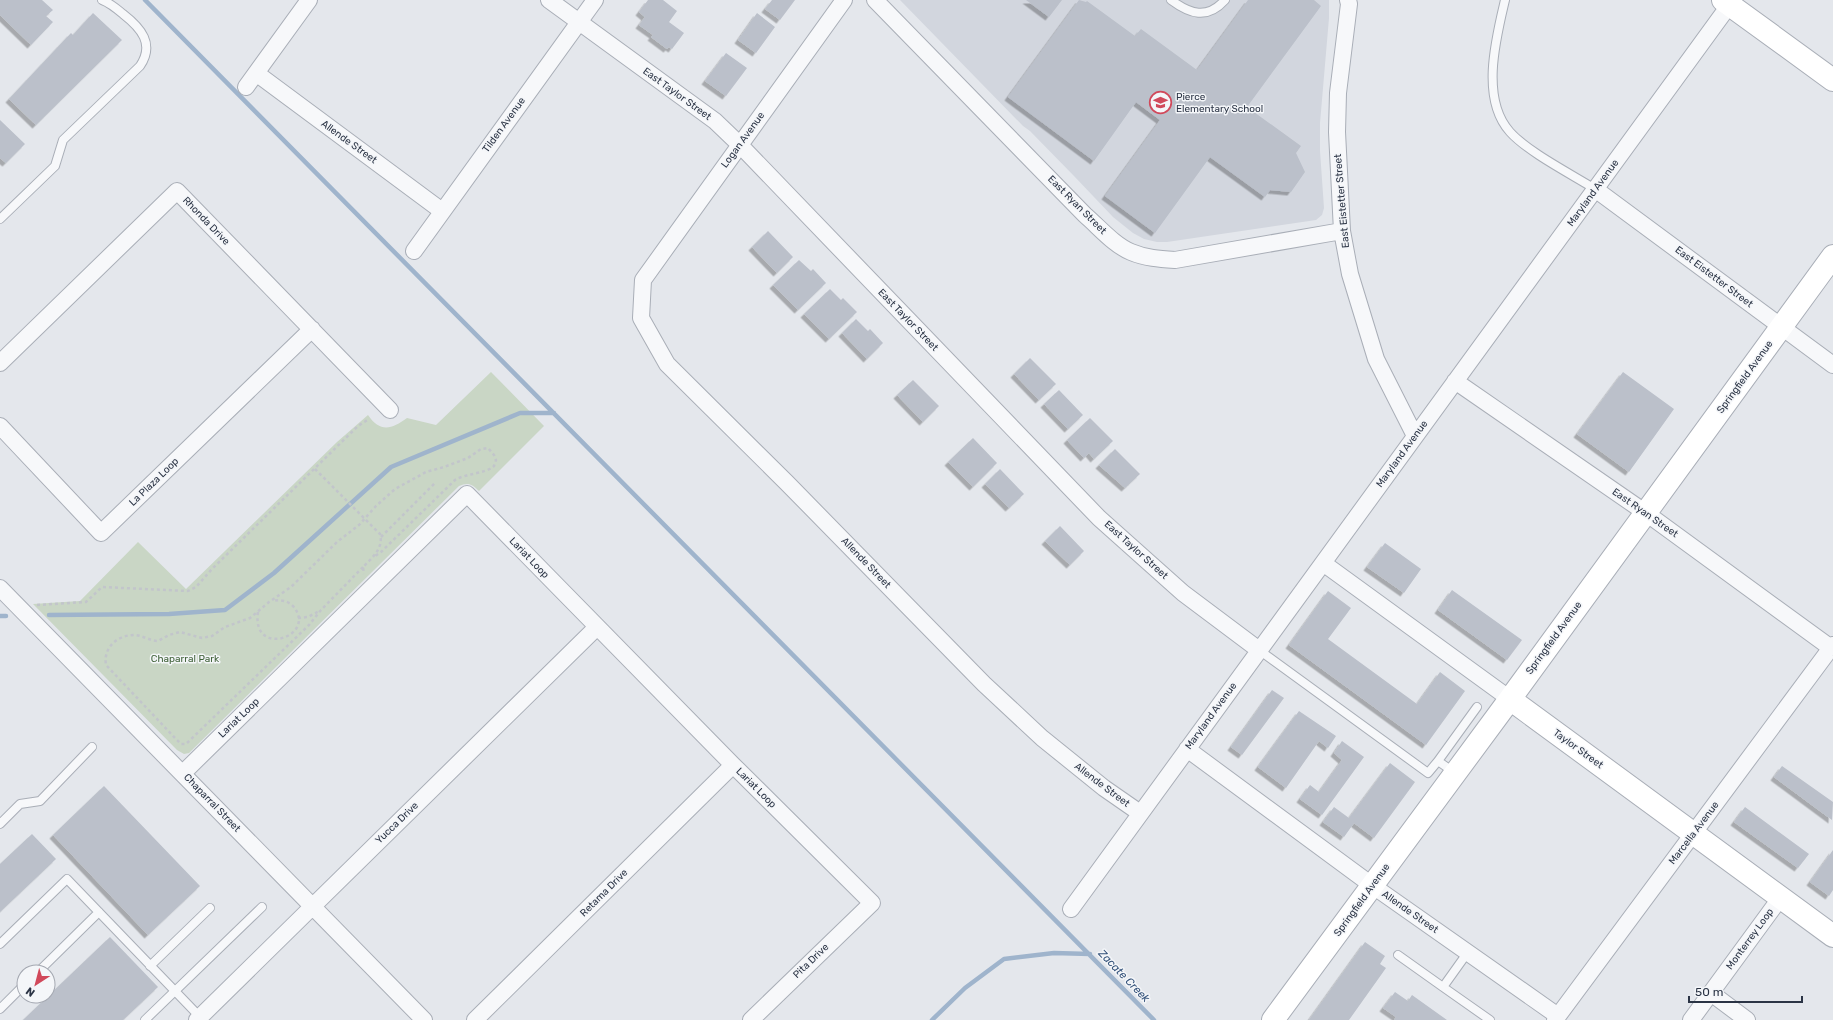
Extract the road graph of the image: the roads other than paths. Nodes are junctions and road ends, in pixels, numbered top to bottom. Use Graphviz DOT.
graph roads {
  1 [pos="102,0"];
  2 [pos="309,0"];
  3 [pos="549,0"];
  4 [pos="595,0"];
  5 [pos="844,0"];
  6 [pos="875,0"];
  7 [pos="1171,0"];
  8 [pos="1225,0"];
  9 [pos="1348,0"];
  10 [pos="1505,0"];
  11 [pos="1729,2"];
  12 [pos="579,22"];
  13 [pos="256,73"];
  14 [pos="1833,80"];
  15 [pos="246,87"];
  16 [pos="739,144"];
  17 [pos="1596,189"];
  18 [pos="442,211"];
  19 [pos="0,218"];
  20 [pos="1342,231"];
  21 [pos="414,251"];
  22 [pos="1833,256"];
  23 [pos="643,280"];
  24 [pos="1781,327"];
  25 [pos="312,329"];
  26 [pos="0,363"];
  27 [pos="1833,365"];
  28 [pos="1455,382"];
  29 [pos="390,410"];
  30 [pos="0,426"];
  31 [pos="1415,436"];
  32 [pos="1646,513"];
  33 [pos="1323,563"];
  34 [pos="0,588"];
  35 [pos="597,627"];
  36 [pos="1832,647"];
  37 [pos="1260,650"];
  38 [pos="1510,699"];
  39 [pos="1477,707"];
  40 [pos="92,747"];
  41 [pos="1187,749"];
  42 [pos="733,765"];
  43 [pos="1446,767"];
  44 [pos="183,773"];
  45 [pos="1140,813"];
  46 [pos="0,824"];
  47 [pos="1693,833"];
  48 [pos="1373,886"];
  49 [pos="1781,898"];
  50 [pos="872,903"];
  51 [pos="312,906"];
  52 [pos="262,907"];
  53 [pos="210,908"];
  54 [pos="1071,909"];
  55 [pos="99,912"];
  56 [pos="1833,936"];
  57 [pos="0,944"];
  58 [pos="1468,952"];
  59 [pos="1398,955"];
  60 [pos="46,964"];
  61 [pos="150,966"];
  62 [pos="1443,987"];
  63 [pos="175,991"];
  64 [pos="16,993"];
  65 [pos="1711,993"];
  66 [pos="0,1009"];
  67 [pos="198,1018"];
  68 [pos="1556,1018"];
  69 [pos="145,1020"];
  70 [pos="424,1020"];
  71 [pos="475,1020"];
  72 [pos="751,1020"];
  73 [pos="1273,1020"];
  74 [pos="1490,1020"];
  75 [pos="1691,1020"];
  76 [pos="1747,1020"];
  1 -- 19 [label="lane"];
  2 -- 13 [label="street"];
  3 -- 12 [label="street, East Taylor Street"];
  4 -- 12 [label="street, Tilden Avenue"];
  5 -- 16 [label="street, Logan Avenue"];
  6 -- 20 [label="street, East Ryan Street"];
  7 -- 8 [label="lane"];
  9 -- 20 [label="street, East Eistetter Street"];
  10 -- 17 [label="lane"];
  11 -- 14 [label="main road"];
  11 -- 17 [label="street, Maryland Avenue"];
  12 -- 16 [label="street, East Taylor Street"];
  12 -- 18 [label="street, Tilden Avenue"];
  13 -- 15 [label="street"];
  13 -- 18 [label="street, Allende Street"];
  16 -- 23 [label="street, Logan Avenue"];
  16 -- 37 [label="street, East Taylor Street"];
  17 -- 24 [label="street, East Eistetter Street"];
  17 -- 28 [label="street, Maryland Avenue"];
  18 -- 21 [label="street, Tilden Avenue"];
  20 -- 31 [label="street, East Eistetter Street"];
  22 -- 24 [label="main road, Springfield Avenue"];
  23 -- 45 [label="street, Allende Street"];
  24 -- 27 [label="street, East Eistetter Street"];
  24 -- 32 [label="main road, Springfield Avenue"];
  25 -- 26 [label="street, Rhonda Drive"];
  25 -- 29 [label="street, Rhonda Drive"];
  25 -- 30 [label="street, La Plaza Loop"];
  28 -- 31 [label="street, Maryland Avenue"];
  28 -- 32 [label="street, East Ryan Street"];
  31 -- 33 [label="street, Maryland Avenue"];
  32 -- 36 [label="street, East Ryan Street"];
  32 -- 38 [label="main road, Springfield Avenue"];
  33 -- 37 [label="street, Maryland Avenue"];
  33 -- 38 [label="street, Taylor Street"];
  34 -- 44 [label="street, Chaparral Street"];
  35 -- 42 [label="street, Lariat Loop"];
  35 -- 44 [label="street, Lariat Loop"];
  35 -- 51 [label="street, Yucca Drive"];
  36 -- 47 [label="street, Marcella Avenue"];
  37 -- 41 [label="street, Maryland Avenue"];
  37 -- 43 [label="lane"];
  38 -- 43 [label="main road, Springfield Avenue"];
  38 -- 47 [label="main road, Taylor Street"];
  39 -- 43 [label="lane"];
  40 -- 46 [label="lane"];
  41 -- 45 [label="street, Maryland Avenue"];
  41 -- 48 [label="street, Allende Street"];
  42 -- 50 [label="street, Lariat Loop"];
  42 -- 71 [label="street, Retama Drive"];
  43 -- 48 [label="main road, Springfield Avenue"];
  44 -- 51 [label="street, Chaparral Street"];
  45 -- 54 [label="street, Maryland Avenue"];
  47 -- 49 [label="main road, Taylor Street"];
  47 -- 68 [label="street, Marcella Avenue"];
  48 -- 58 [label="street, Allende Street"];
  48 -- 73 [label="main road, Springfield Avenue"];
  49 -- 56 [label="main road, Taylor Street"];
  49 -- 65 [label="street, Monterrey Loop"];
  50 -- 72 [label="street, Pita Drive"];
  51 -- 67 [label="street, Yucca Drive"];
  51 -- 70 [label="street, Chaparral Street"];
  52 -- 63 [label="lane"];
  53 -- 61 [label="lane"];
  55 -- 57 [label="lane"];
  55 -- 60 [label="lane"];
  55 -- 61 [label="lane"];
  58 -- 62 [label="lane"];
  58 -- 68 [label="street, Allende Street"];
  59 -- 62 [label="lane"];
  61 -- 63 [label="lane"];
  62 -- 74 [label="lane"];
  63 -- 67 [label="lane"];
  63 -- 69 [label="lane"];
  64 -- 66 [label="lane"];
  65 -- 75 [label="street, Monterrey Loop"];
  65 -- 76 [label="street"];
}
